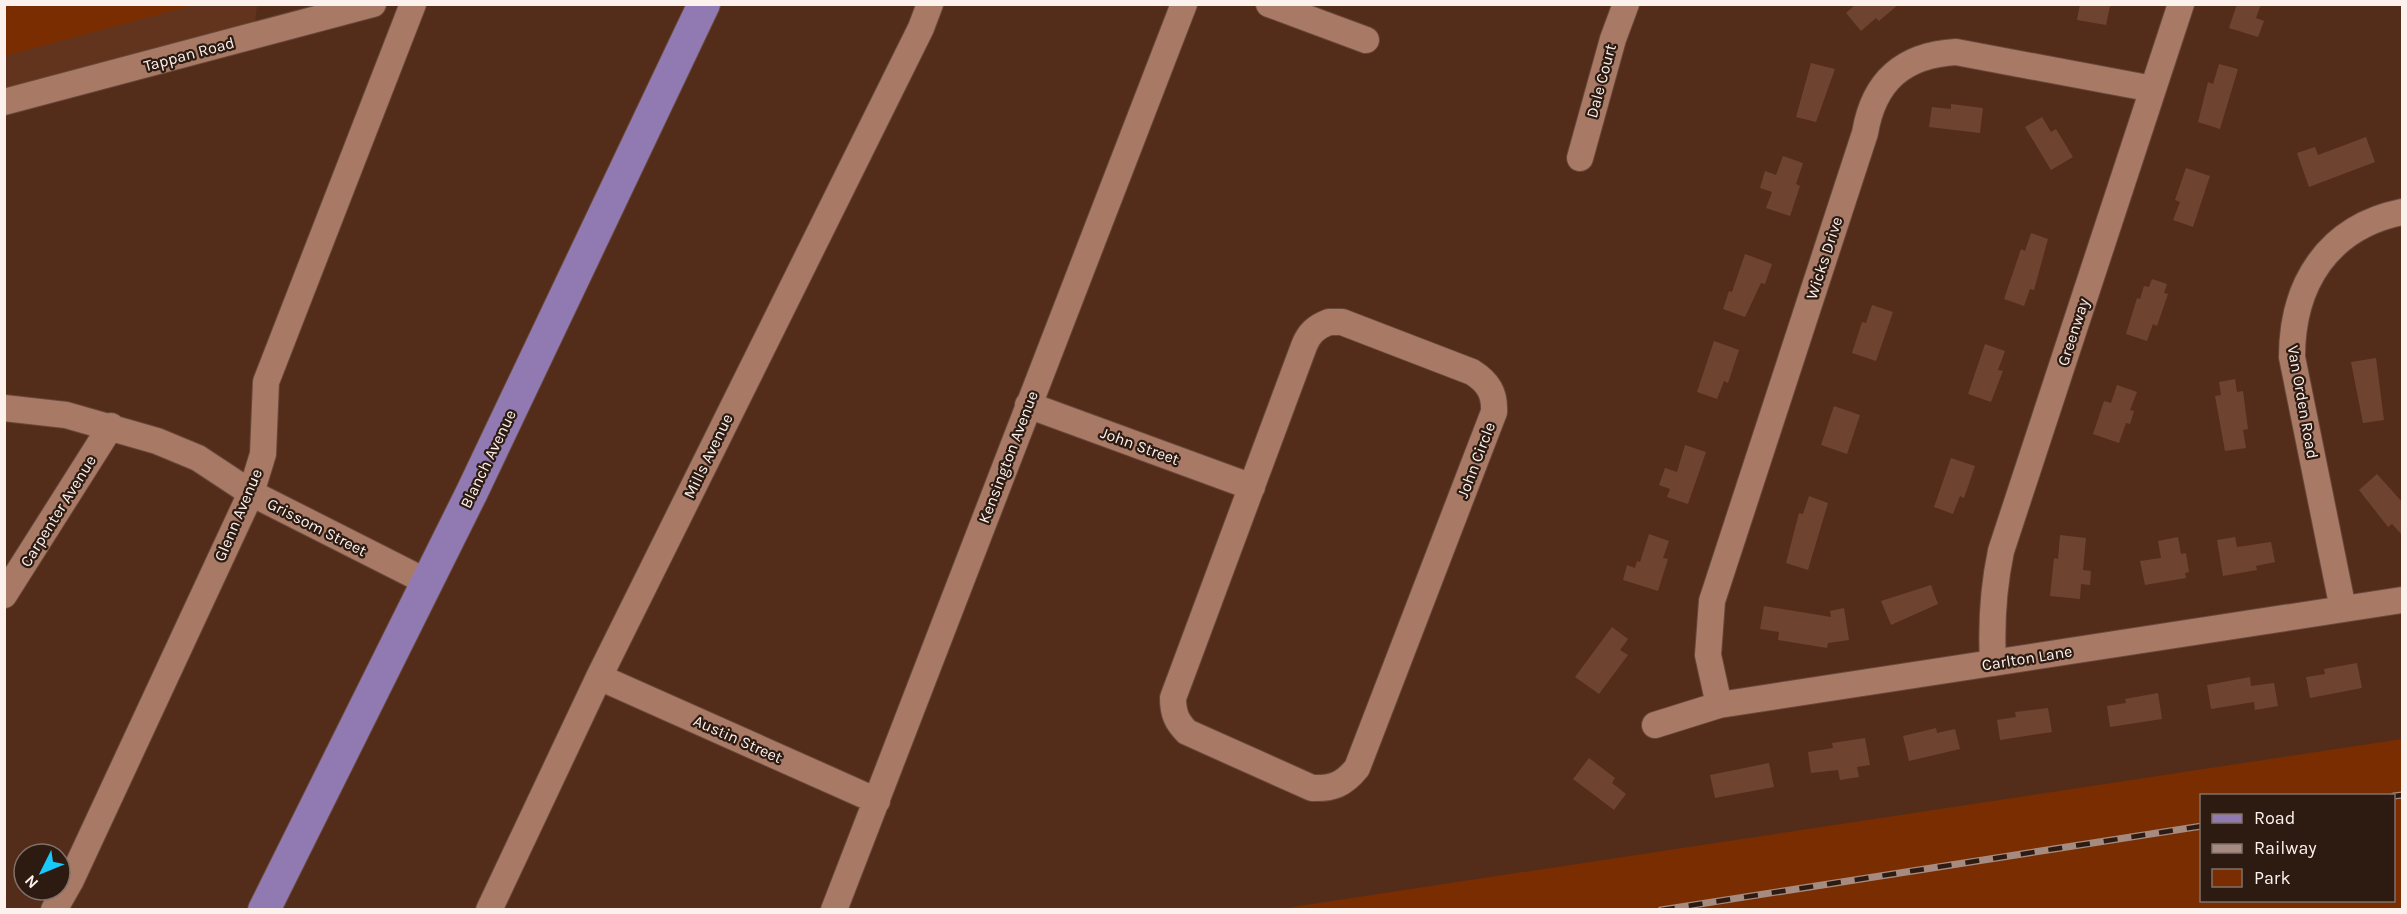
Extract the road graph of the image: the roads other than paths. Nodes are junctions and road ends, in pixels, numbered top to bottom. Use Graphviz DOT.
graph roads {
  1 [pos="374,4"];
  2 [pos="413,4"];
  3 [pos="704,4"];
  4 [pos="930,4"];
  5 [pos="1184,4"];
  6 [pos="1269,4"];
  7 [pos="1626,4"];
  8 [pos="2181,4"];
  9 [pos="1366,40"];
  10 [pos="2153,89"];
  11 [pos="4,102"];
  12 [pos="1580,158"];
  13 [pos="2403,212"];
  14 [pos="1028,405"];
  15 [pos="4,408"];
  16 [pos="111,426"];
  17 [pos="1252,488"];
  18 [pos="251,493"];
  19 [pos="427,582"];
  20 [pos="4,595"];
  21 [pos="2403,600"];
  22 [pos="2343,609"];
  23 [pos="1993,663"];
  24 [pos="599,676"];
  25 [pos="1719,705"];
  26 [pos="1655,726"];
  27 [pos="877,801"];
  28 [pos="54,909"];
  29 [pos="264,909"];
  30 [pos="489,909"];
  31 [pos="834,909"];
  1 -- 11 [label="street, Tappan Road"];
  2 -- 18 [label="street, Glenn Avenue"];
  3 -- 19 [label="main road, Blanch Avenue"];
  4 -- 24 [label="street, Mills Avenue"];
  5 -- 14 [label="street, Kensington Avenue"];
  6 -- 9 [label="street"];
  7 -- 12 [label="street, Dale Court"];
  8 -- 10 [label="street, Greenway"];
  10 -- 23 [label="street, Greenway"];
  10 -- 25 [label="street, Wicks Drive"];
  13 -- 22 [label="street, Van Orden Road"];
  14 -- 17 [label="street, John Street"];
  14 -- 27 [label="street, Kensington Avenue"];
  15 -- 16 [label="street, Grissom Street"];
  16 -- 18 [label="street, Grissom Street"];
  16 -- 20 [label="street, Carpenter Avenue"];
  17 -- 17 [label="street, John Circle"];
  18 -- 19 [label="street, Grissom Street"];
  18 -- 28 [label="street, Glenn Avenue"];
  19 -- 29 [label="main road, Blanch Avenue"];
  21 -- 22 [label="street, Carlton Lane"];
  22 -- 23 [label="street, Carlton Lane"];
  23 -- 25 [label="street, Carlton Lane"];
  24 -- 27 [label="street, Austin Street"];
  24 -- 30 [label="street, Mills Avenue"];
  25 -- 26 [label="street, Carlton Lane"];
  27 -- 31 [label="street, Kensington Avenue"];
}
